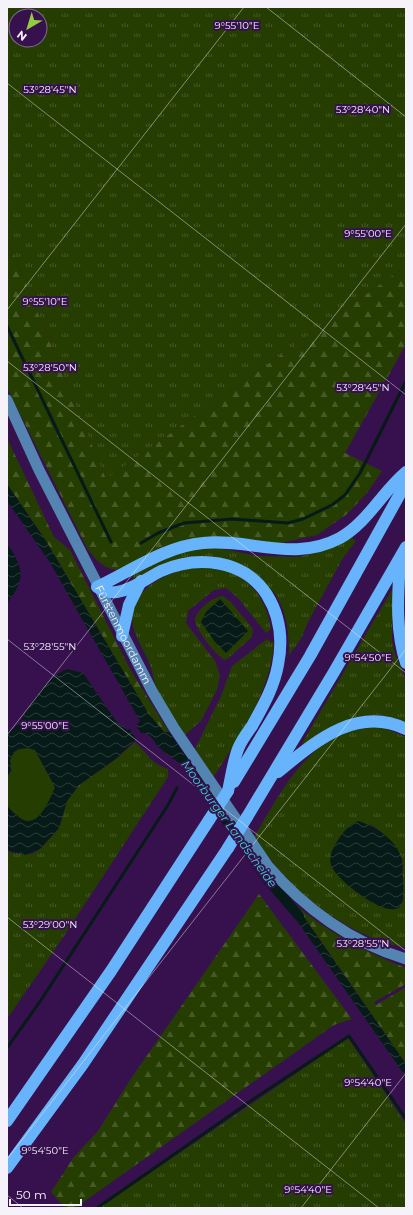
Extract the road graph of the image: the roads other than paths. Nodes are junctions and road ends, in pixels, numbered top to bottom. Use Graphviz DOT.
graph roads {
  1 [pos="7,400"];
  2 [pos="406,472"];
  3 [pos="406,483"];
  4 [pos="403,552"];
  5 [pos="141,581"];
  6 [pos="97,586"];
  7 [pos="122,636"];
  8 [pos="406,663"];
  9 [pos="406,729"];
  10 [pos="271,778"];
  11 [pos="228,791"];
  12 [pos="406,959"];
  13 [pos="7,1121"];
  14 [pos="7,1168"];
  1 -- 6 [label="main road, Fürstenmoordamm"];
  2 -- 6 [label="highway"];
  3 -- 11 [label="highway"];
  4 -- 8 [label="highway"];
  4 -- 10 [label="highway"];
  5 -- 6 [label="highway"];
  5 -- 7 [label="highway"];
  5 -- 11 [label="highway"];
  6 -- 7 [label="main road, Fürstenmoordamm"];
  7 -- 12 [label="main road, Fürstenmoordamm"];
  9 -- 10 [label="highway"];
  10 -- 14 [label="highway, bridge"];
  11 -- 13 [label="highway, bridge"];
}
